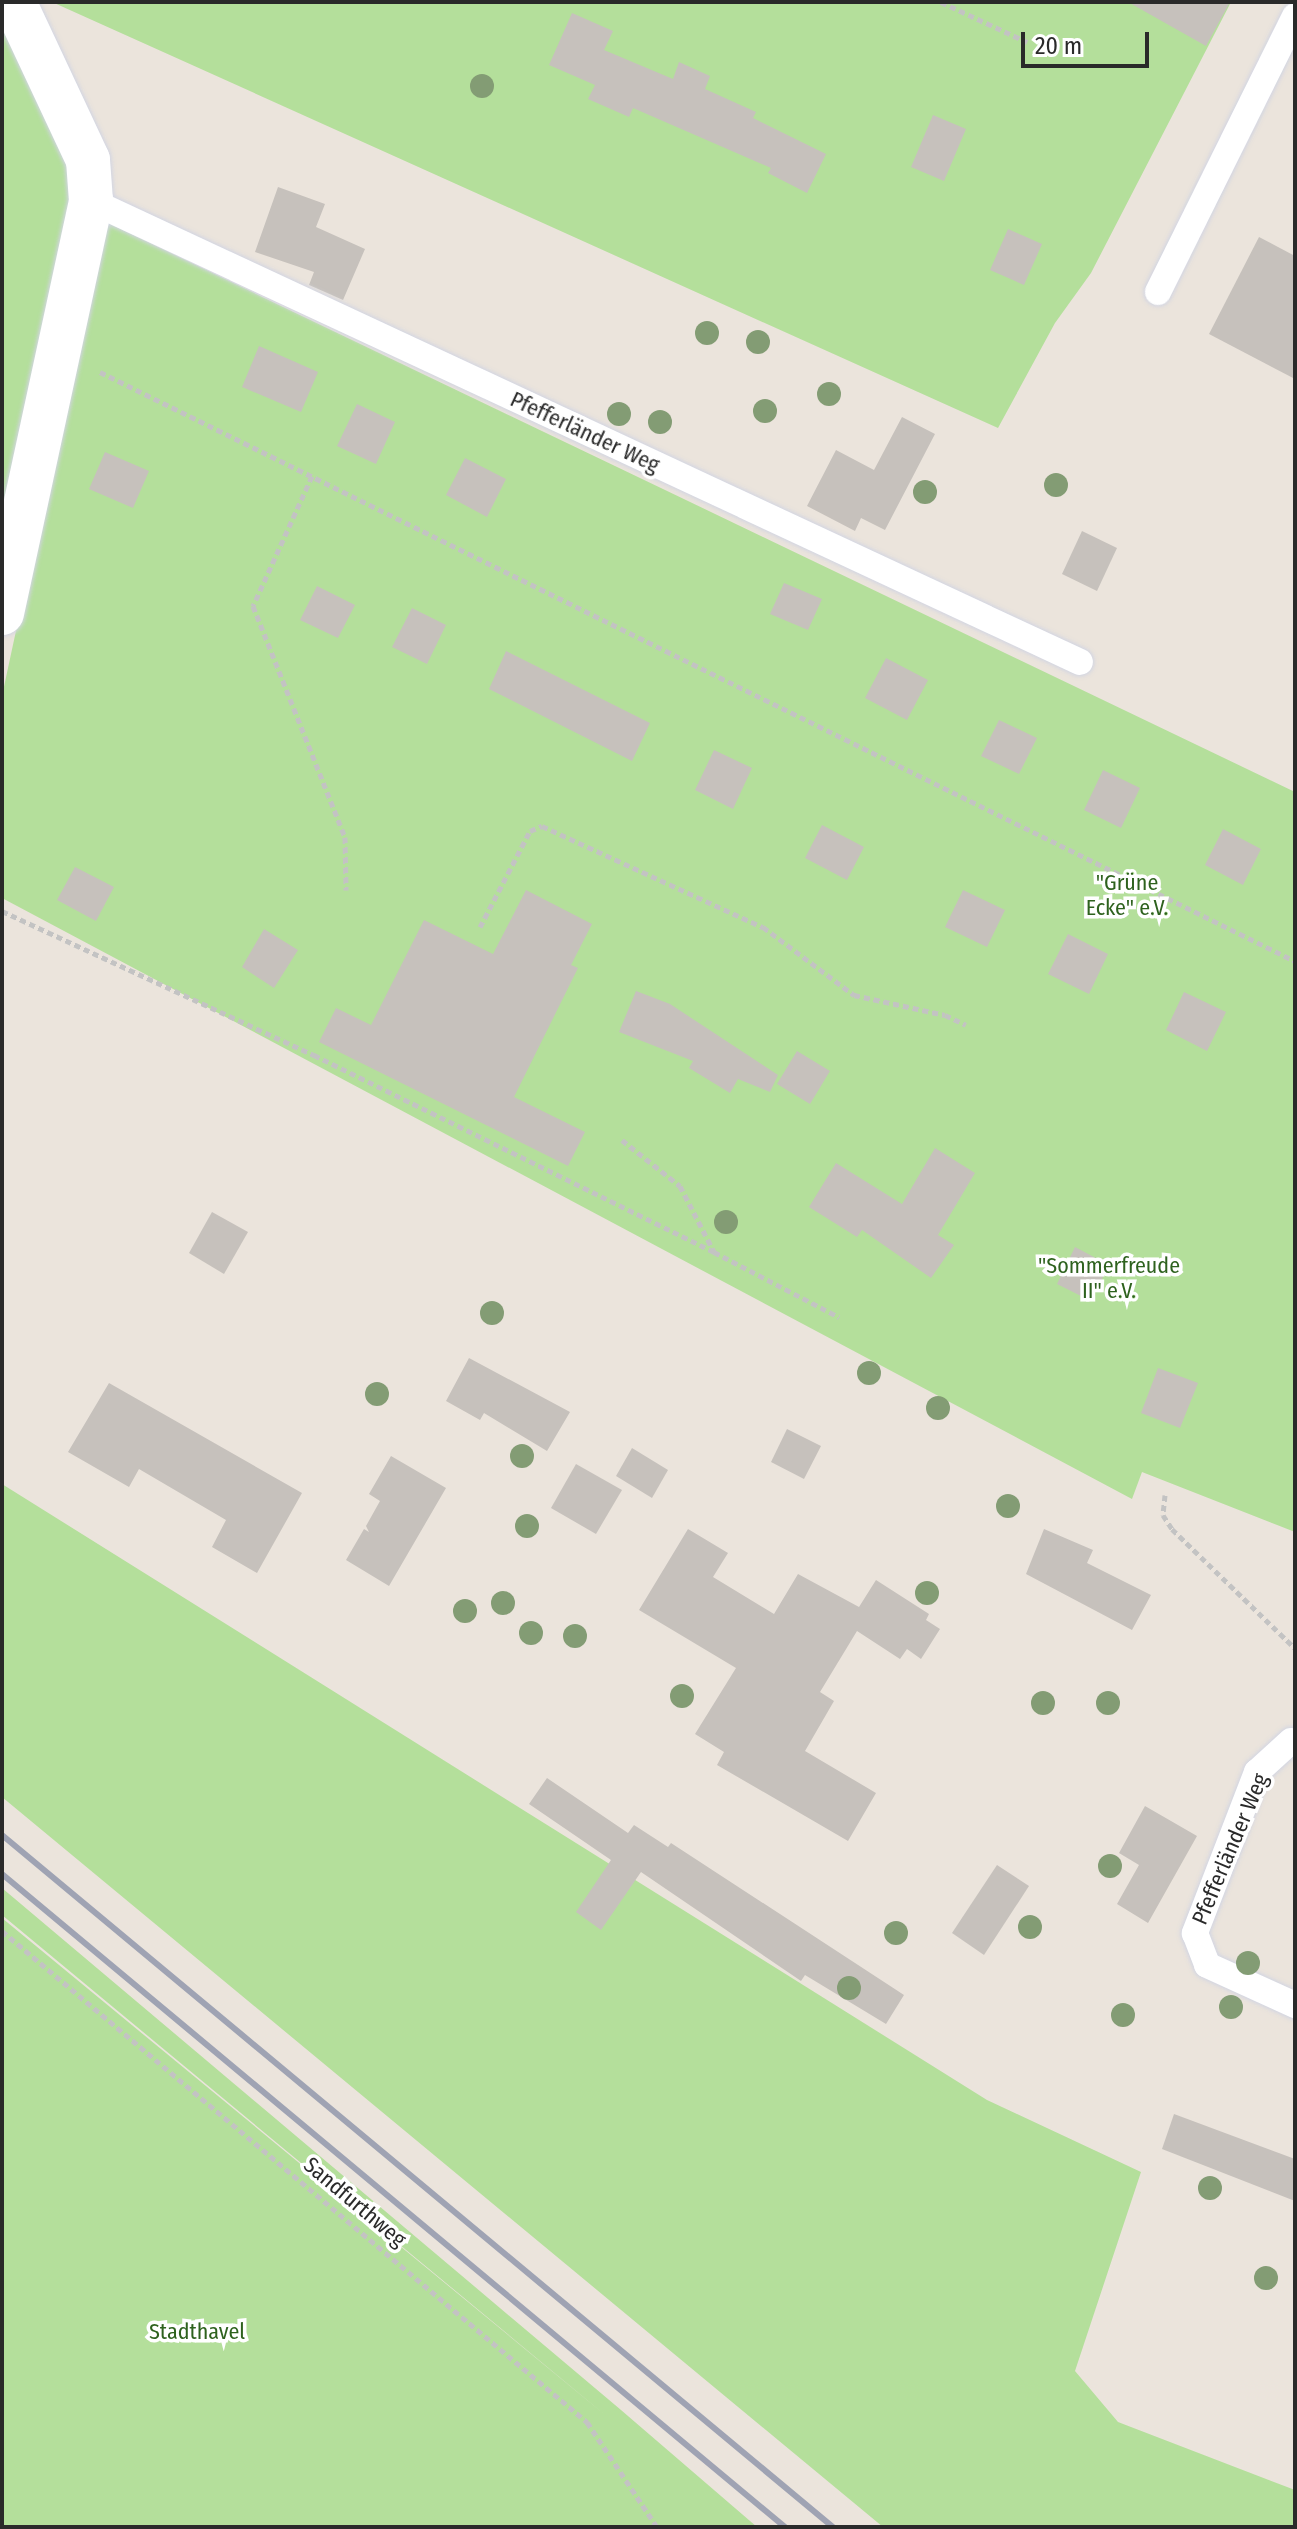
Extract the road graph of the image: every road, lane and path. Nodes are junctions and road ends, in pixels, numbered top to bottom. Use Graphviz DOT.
graph roads {
  1 [pos="14,2"];
  2 [pos="941,2"];
  3 [pos="1295,16"];
  4 [pos="1027,42"];
  5 [pos="91,201"];
  6 [pos="1158,292"];
  7 [pos="91,368"];
  8 [pos="312,476"];
  9 [pos="2,613"];
  10 [pos="1080,662"];
  11 [pos="346,890"];
  12 [pos="2,911"];
  13 [pos="480,927"];
  14 [pos="1295,961"];
  15 [pos="966,1025"];
  16 [pos="622,1140"];
  17 [pos="714,1252"];
  18 [pos="839,1317"];
  19 [pos="1165,1495"];
  20 [pos="1295,1648"];
  21 [pos="1291,1741"];
  22 [pos="2,1931"];
  23 [pos="1295,2005"];
  24 [pos="657,2527"];
  1 -- 5 [label="street"];
  2 -- 4 [label="path"];
  3 -- 6 [label="lane"];
  5 -- 9 [label="street"];
  5 -- 10 [label="lane, Pfefferländer Weg"];
  7 -- 8 [label="path"];
  8 -- 11 [label="path"];
  8 -- 14 [label="path"];
  12 -- 17 [label="path"];
  13 -- 15 [label="path"];
  16 -- 17 [label="path"];
  17 -- 18 [label="path"];
  19 -- 20 [label="path"];
  21 -- 23 [label="lane, Pfefferländer Weg"];
  22 -- 24 [label="path, Sandfurthweg"];
}
